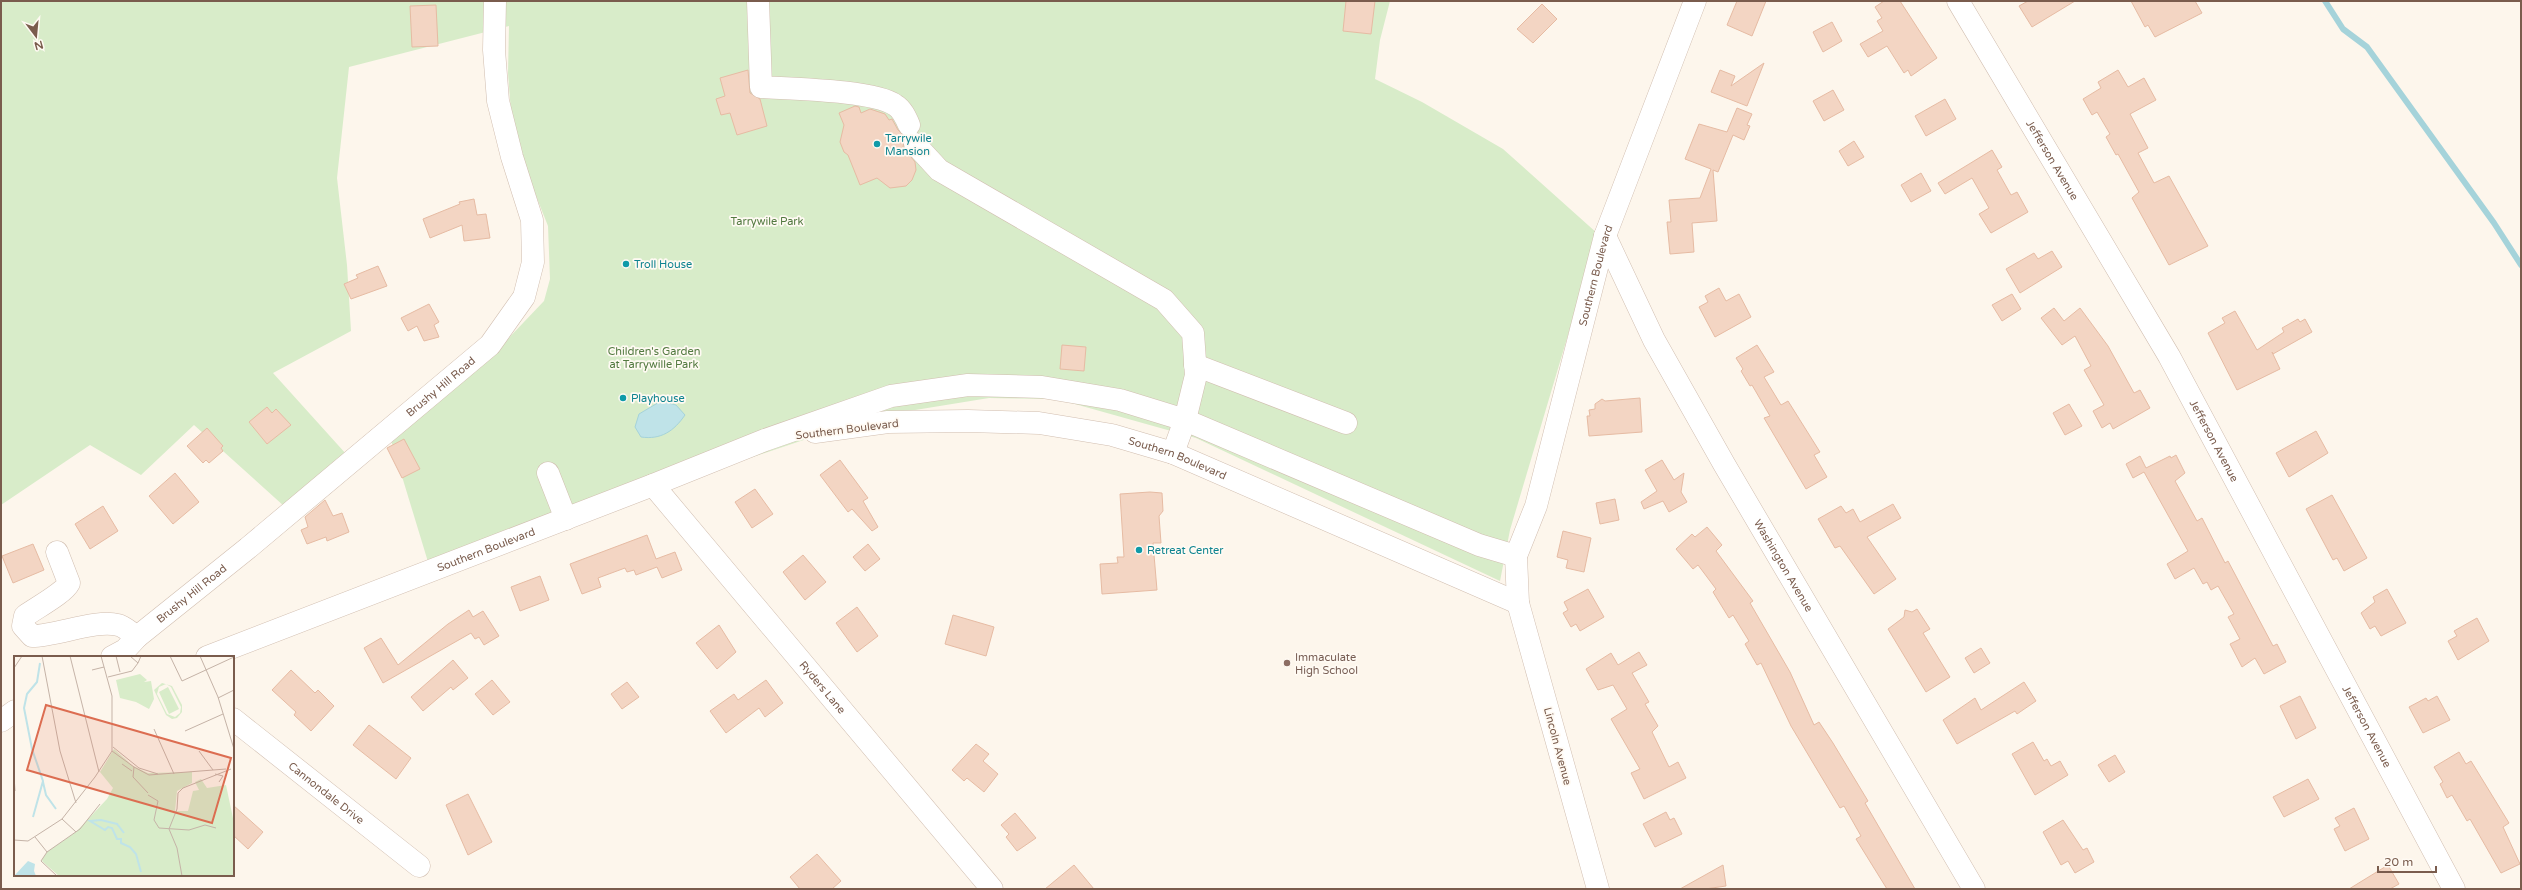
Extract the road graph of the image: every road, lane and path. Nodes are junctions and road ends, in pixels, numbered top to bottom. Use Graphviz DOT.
graph roads {
  1 [pos="495,1"];
  2 [pos="758,1"];
  3 [pos="1695,1"];
  4 [pos="1958,1"];
  5 [pos="1605,236"];
  6 [pos="1195,365"];
  7 [pos="1185,420"];
  8 [pos="1346,423"];
  9 [pos="765,440"];
  10 [pos="1173,453"];
  11 [pos="548,473"];
  12 [pos="653,485"];
  13 [pos="566,519"];
  14 [pos="57,552"];
  15 [pos="1516,556"];
  16 [pos="1518,603"];
  17 [pos="137,637"];
  18 [pos="114,656"];
  19 [pos="210,656"];
  20 [pos="14,712"];
  21 [pos="234,720"];
  22 [pos="1,721"];
  23 [pos="14,729"];
  24 [pos="1,735"];
  25 [pos="419,866"];
  26 [pos="992,889"];
  27 [pos="1598,889"];
  28 [pos="1974,889"];
  29 [pos="2454,889"];
  1 -- 17 [label="street, Brushy Hill Road"];
  2 -- 6 [label="street"];
  3 -- 5 [label="street, Southern Boulevard"];
  4 -- 29 [label="street, Jefferson Avenue"];
  5 -- 15 [label="street, Southern Boulevard"];
  5 -- 28 [label="street, Washington Avenue"];
  6 -- 7 [label="street"];
  6 -- 8 [label="street"];
  7 -- 9 [label="street, Southern Boulevard"];
  7 -- 10 [label="street"];
  7 -- 15 [label="street, Southern Boulevard"];
  9 -- 10 [label="street, Southern Boulevard"];
  9 -- 12 [label="street, Southern Boulevard"];
  10 -- 16 [label="street, Southern Boulevard"];
  11 -- 13 [label="street"];
  12 -- 13 [label="street, Southern Boulevard"];
  12 -- 26 [label="street, Ryders Lane"];
  13 -- 19 [label="street, Southern Boulevard"];
  14 -- 17 [label="street"];
  15 -- 16 [label="street, Southern Boulevard"];
  16 -- 27 [label="street, Lincoln Avenue"];
  17 -- 18 [label="street, Brushy Hill Road"];
  20 -- 22 [label="street"];
  21 -- 25 [label="street, Cannondale Drive"];
  23 -- 24 [label="street"];
}
